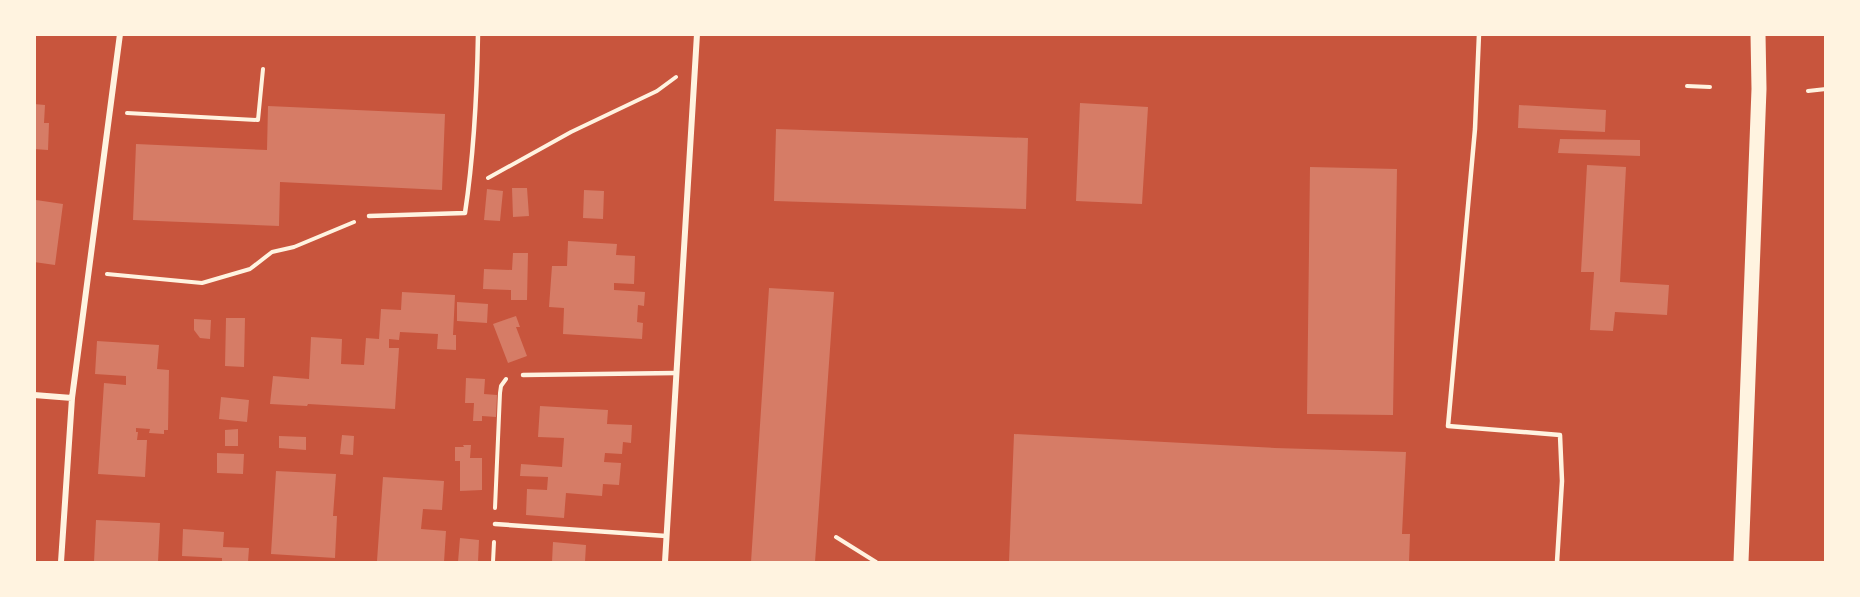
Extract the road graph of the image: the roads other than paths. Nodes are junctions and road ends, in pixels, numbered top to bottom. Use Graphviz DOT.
graph roads {
  1 [pos="120,34"];
  2 [pos="478,34"];
  3 [pos="697,34"];
  4 [pos="1479,34"];
  5 [pos="1758,34"];
  6 [pos="369,216"];
  7 [pos="676,373"];
  8 [pos="523,375"];
  9 [pos="34,395"];
  10 [pos="72,398"];
  11 [pos="495,524"];
  12 [pos="666,536"];
  13 [pos="61,562"];
  14 [pos="665,562"];
  15 [pos="1557,562"];
  16 [pos="1741,562"];
  1 -- 10 [label="street"];
  2 -- 6 [label="lane"];
  3 -- 7 [label="street"];
  4 -- 15 [label="lane"];
  5 -- 16 [label="main road"];
  7 -- 8 [label="lane"];
  7 -- 12 [label="street"];
  9 -- 10 [label="street"];
  10 -- 13 [label="street"];
  11 -- 12 [label="lane"];
  12 -- 14 [label="street"];
}
